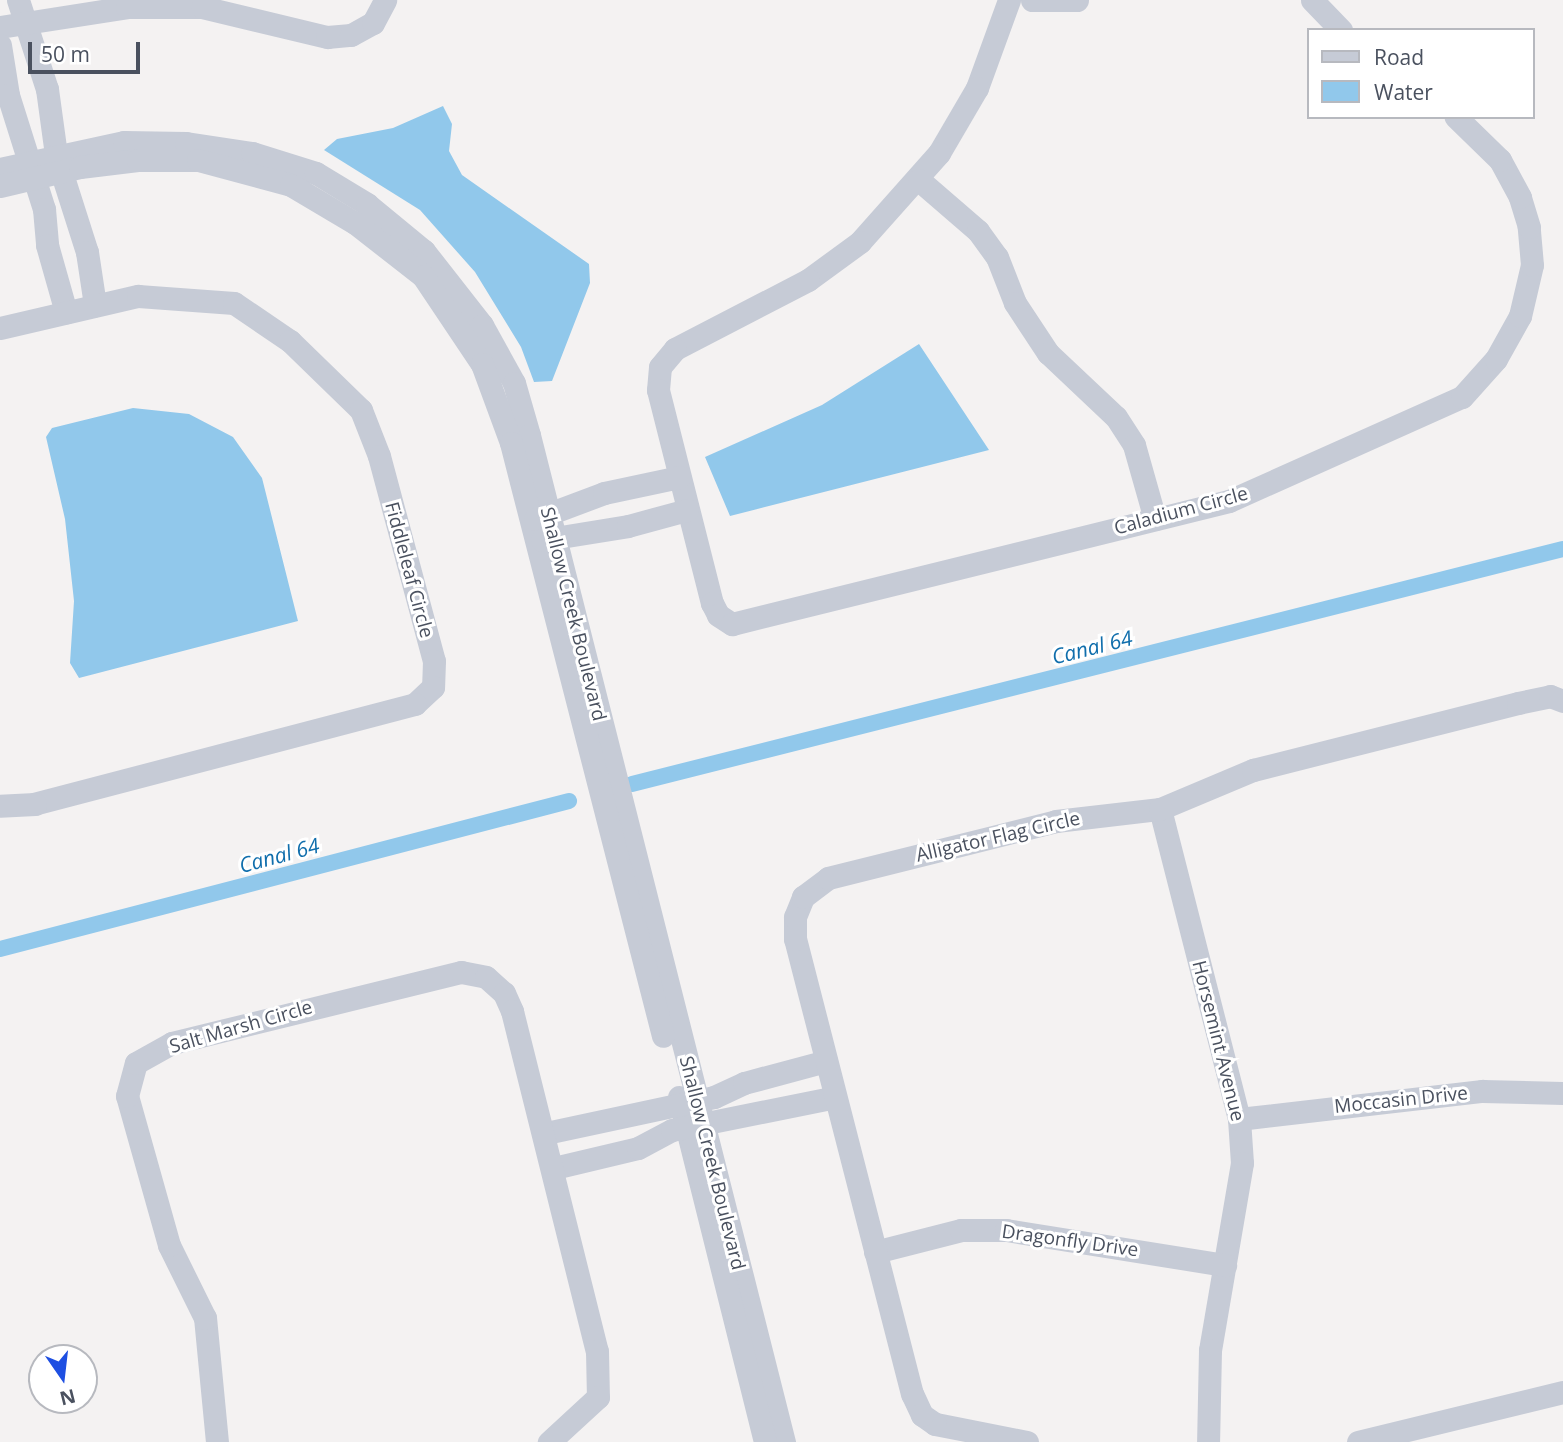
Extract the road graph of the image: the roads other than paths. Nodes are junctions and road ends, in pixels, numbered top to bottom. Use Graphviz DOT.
graph roads {
  1 [pos="385,0"];
  2 [pos="1009,0"];
  3 [pos="1032,0"];
  4 [pos="1077,0"];
  5 [pos="1312,0"];
  6 [pos="21,10"];
  7 [pos="0,27"];
  8 [pos="1339,28"];
  9 [pos="0,45"];
  10 [pos="1458,119"];
  11 [pos="58,163"];
  12 [pos="0,169"];
  13 [pos="33,169"];
  14 [pos="919,180"];
  15 [pos="0,186"];
  16 [pos="95,306"];
  17 [pos="66,312"];
  18 [pos="0,328"];
  19 [pos="679,477"];
  20 [pos="687,510"];
  21 [pos="1155,519"];
  22 [pos="542,529"];
  23 [pos="1563,701"];
  24 [pos="0,806"];
  25 [pos="1160,809"];
  26 [pos="826,1061"];
  27 [pos="1563,1093"];
  28 [pos="835,1097"];
  29 [pos="691,1114"];
  30 [pos="1239,1119"];
  31 [pos="546,1133"];
  32 [pos="554,1168"];
  33 [pos="875,1252"];
  34 [pos="1224,1265"];
  35 [pos="1563,1392"];
  36 [pos="217,1442"];
  37 [pos="549,1442"];
  38 [pos="765,1442"];
  39 [pos="784,1442"];
  40 [pos="1027,1442"];
  41 [pos="1208,1442"];
  42 [pos="1358,1442"];
  1 -- 6 [label="street"];
  2 -- 14 [label="street, Caladium Circle"];
  3 -- 4 [label="street"];
  5 -- 8 [label="street"];
  6 -- 7 [label="street"];
  6 -- 11 [label="street"];
  9 -- 13 [label="street"];
  10 -- 21 [label="street, Caladium Circle"];
  11 -- 13 [label="street, Shallow Creek Boulevard"];
  11 -- 16 [label="street"];
  11 -- 22 [label="street, Shallow Creek Boulevard"];
  12 -- 13 [label="street, Shallow Creek Boulevard"];
  13 -- 15 [label="street, Shallow Creek Boulevard"];
  13 -- 17 [label="street"];
  14 -- 19 [label="street, Caladium Circle"];
  14 -- 21 [label="street"];
  16 -- 17 [label="street, Fiddleleaf Circle"];
  16 -- 24 [label="street, Fiddleleaf Circle"];
  17 -- 18 [label="street, Fiddleleaf Circle"];
  19 -- 20 [label="street, Caladium Circle"];
  19 -- 22 [label="street"];
  20 -- 21 [label="street, Caladium Circle"];
  20 -- 22 [label="street"];
  22 -- 29 [label="street, Shallow Creek Boulevard"];
  23 -- 25 [label="street, Alligator Flag Circle"];
  25 -- 26 [label="street, Alligator Flag Circle"];
  25 -- 30 [label="street, Horsemint Avenue"];
  26 -- 28 [label="street, Alligator Flag Circle"];
  26 -- 29 [label="street"];
  27 -- 30 [label="street, Moccasin Drive"];
  28 -- 29 [label="street"];
  28 -- 33 [label="street, Alligator Flag Circle"];
  29 -- 31 [label="street"];
  29 -- 32 [label="street"];
  29 -- 38 [label="street, Shallow Creek Boulevard"];
  29 -- 39 [label="street, Shallow Creek Boulevard"];
  30 -- 34 [label="street, Horsemint Avenue"];
  31 -- 32 [label="street, Salt Marsh Circle"];
  31 -- 36 [label="street, Salt Marsh Circle"];
  32 -- 37 [label="street, Salt Marsh Circle"];
  33 -- 34 [label="street, Dragonfly Drive"];
  33 -- 40 [label="street, Alligator Flag Circle"];
  34 -- 41 [label="street, Horsemint Avenue"];
  35 -- 42 [label="street"];
}
